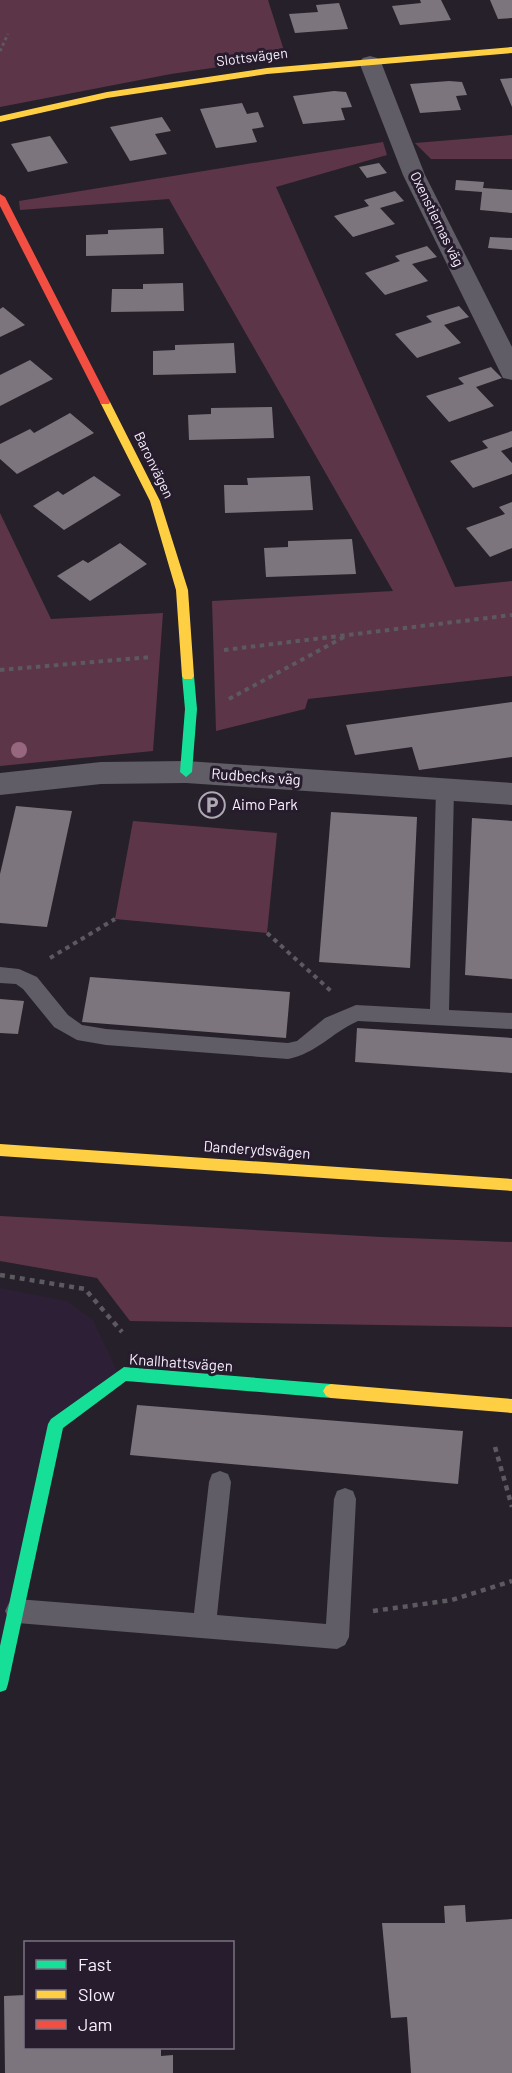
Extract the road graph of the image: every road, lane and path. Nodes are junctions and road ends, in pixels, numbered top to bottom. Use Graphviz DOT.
graph roads {
  1 [pos="8,34"];
  2 [pos="512,50"];
  3 [pos="0,51"];
  4 [pos="370,62"];
  5 [pos="0,119"];
  6 [pos="0,197"];
  7 [pos="512,372"];
  8 [pos="512,615"];
  9 [pos="347,635"];
  10 [pos="187,654"];
  11 [pos="0,670"];
  12 [pos="226,701"];
  13 [pos="186,772"];
  14 [pos="0,784"];
  15 [pos="445,790"];
  16 [pos="512,794"];
  17 [pos="115,919"];
  18 [pos="267,933"];
  19 [pos="9,976"];
  20 [pos="356,1013"];
  21 [pos="439,1017"];
  22 [pos="512,1021"];
  23 [pos="0,1150"];
  24 [pos="512,1185"];
  25 [pos="0,1275"];
  26 [pos="159,1377"];
  27 [pos="490,1404"];
  28 [pos="512,1406"];
  29 [pos="220,1482"];
  30 [pos="345,1499"];
  31 [pos="512,1507"];
  32 [pos="512,1581"];
  33 [pos="17,1611"];
  34 [pos="366,1612"];
  35 [pos="204,1626"];
  36 [pos="0,1684"];
  1 -- 3 [label="path"];
  2 -- 4 [label="street, Slottsvägen"];
  4 -- 5 [label="street, Slottsvägen"];
  4 -- 7 [label="street, Oxenstiernas väg"];
  6 -- 10 [label="street, Baronvägen"];
  8 -- 9 [label="path"];
  9 -- 10 [label="path"];
  9 -- 12 [label="path"];
  10 -- 11 [label="path"];
  10 -- 13 [label="street, Baronvägen"];
  13 -- 14 [label="street, Rudbecks väg"];
  13 -- 15 [label="street, Rudbecks väg"];
  15 -- 16 [label="street, Rudbecks väg"];
  15 -- 21 [label="lane"];
  17 -- 19 [label="path"];
  18 -- 20 [label="path"];
  19 -- 20 [label="lane"];
  20 -- 21 [label="lane"];
  21 -- 22 [label="lane"];
  23 -- 24 [label="street, Danderydsvägen"];
  25 -- 26 [label="path"];
  26 -- 27 [label="street, Knallhattsvägen"];
  26 -- 33 [label="street, Knallhattsvägen"];
  27 -- 28 [label="street, Knallhattsvägen"];
  27 -- 31 [label="path"];
  29 -- 35 [label="lane"];
  30 -- 35 [label="lane"];
  32 -- 34 [label="path"];
  33 -- 35 [label="lane"];
  33 -- 36 [label="street, Knallhattsvägen"];
}
